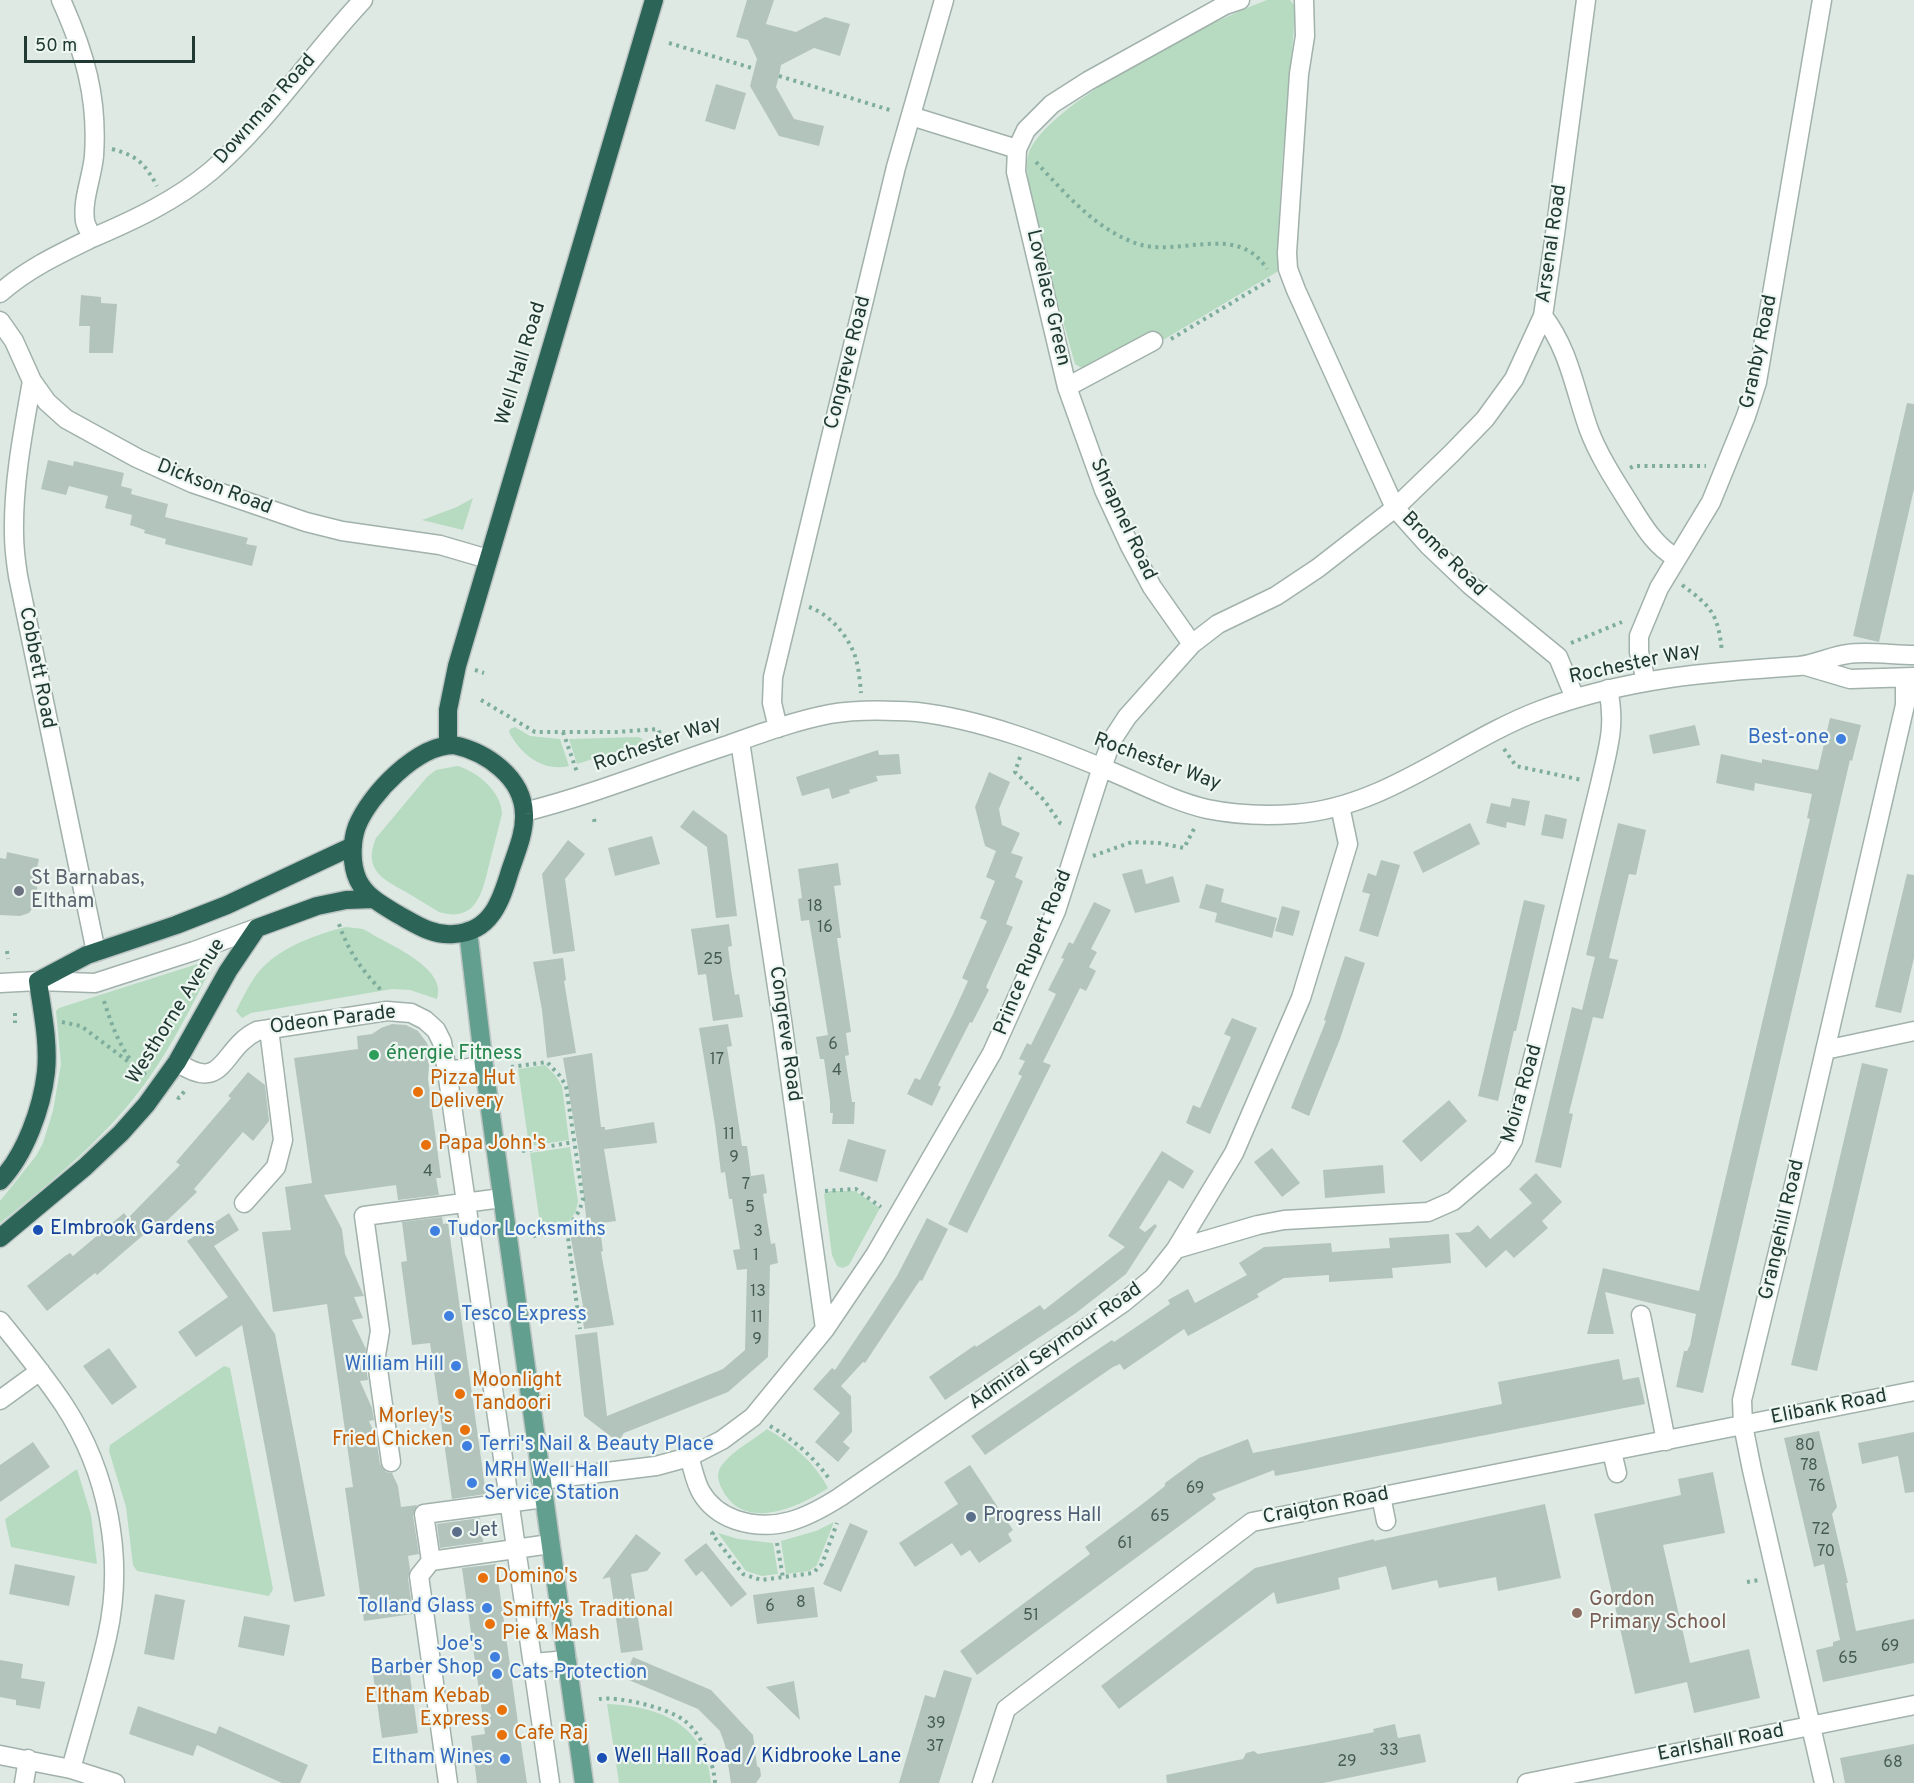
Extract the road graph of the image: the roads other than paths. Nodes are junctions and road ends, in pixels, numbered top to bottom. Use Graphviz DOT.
graph roads {
  1 [pos="61,0"];
  2 [pos="363,0"];
  3 [pos="654,0"];
  4 [pos="944,0"];
  5 [pos="1240,0"];
  6 [pos="1305,0"];
  7 [pos="1586,0"];
  8 [pos="1822,0"];
  9 [pos="910,116"];
  10 [pos="1017,149"];
  11 [pos="92,238"];
  12 [pos="0,293"];
  13 [pos="1543,316"];
  14 [pos="0,321"];
  15 [pos="1153,341"];
  16 [pos="32,381"];
  17 [pos="1067,387"];
  18 [pos="8,499"];
  19 [pos="1395,508"];
  20 [pos="488,558"];
  21 [pos="1676,558"];
  22 [pos="1192,644"];
  23 [pos="1914,655"];
  24 [pos="1804,665"];
  25 [pos="1910,677"];
  26 [pos="1646,681"];
  27 [pos="1608,689"];
  28 [pos="1575,698"];
  29 [pos="778,728"];
  30 [pos="740,741"];
  31 [pos="447,745"];
  32 [pos="1102,767"];
  33 [pos="1340,806"];
  34 [pos="524,812"];
  35 [pos="353,846"];
  36 [pos="373,899"];
  37 [pos="256,928"];
  38 [pos="468,931"];
  39 [pos="96,952"];
  40 [pos="38,981"];
  41 [pos="0,983"];
  42 [pos="269,1029"];
  43 [pos="1914,1031"];
  44 [pos="1825,1050"];
  45 [pos="177,1062"];
  46 [pos="484,1066"];
  47 [pos="447,1071"];
  48 [pos="0,1181"];
  49 [pos="502,1197"];
  50 [pos="244,1203"];
  51 [pos="465,1203"];
  52 [pos="0,1238"];
  53 [pos="1176,1249"];
  54 [pos="1641,1315"];
  55 [pos="0,1321"];
  56 [pos="825,1329"];
  57 [pos="40,1371"];
  58 [pos="1914,1391"];
  59 [pos="0,1400"];
  60 [pos="1743,1425"];
  61 [pos="1666,1441"];
  62 [pos="1612,1452"];
  63 [pos="690,1457"];
  64 [pos="391,1462"];
  65 [pos="1617,1473"];
  66 [pos="541,1480"];
  67 [pos="1381,1496"];
  68 [pos="544,1498"];
  69 [pos="508,1503"];
  70 [pos="1386,1521"];
  71 [pos="550,1544"];
  72 [pos="515,1549"];
  73 [pos="431,1561"];
  74 [pos="567,1660"];
  75 [pos="534,1663"];
  76 [pos="1914,1705"];
  77 [pos="1810,1726"];
  78 [pos="0,1755"];
  79 [pos="28,1760"];
  80 [pos="71,1769"];
  81 [pos="24,1783"];
  82 [pos="115,1783"];
  83 [pos="448,1783"];
  84 [pos="550,1783"];
  85 [pos="584,1783"];
  86 [pos="982,1783"];
  87 [pos="1527,1783"];
  88 [pos="1824,1783"];
  1 -- 11 [label="street"];
  2 -- 11 [label="street, Downman Road"];
  3 -- 20 [label="highway, Well Hall Road"];
  4 -- 9 [label="street, Congreve Road"];
  5 -- 10 [label="street"];
  6 -- 19 [label="street, Brome Road"];
  7 -- 13 [label="street, Arsenal Road"];
  8 -- 21 [label="street, Granby Road"];
  9 -- 10 [label="street"];
  9 -- 29 [label="street, Congreve Road"];
  10 -- 17 [label="street, Lovelace Green"];
  11 -- 12 [label="street, Downman Road"];
  13 -- 19 [label="street, Prince Rupert Road"];
  13 -- 21 [label="street, Arsenal Road"];
  14 -- 16 [label="street, Dickson Road"];
  15 -- 17 [label="street, Lovelace Green"];
  16 -- 18 [label="street, Cobbett Road"];
  16 -- 20 [label="street, Dickson Road"];
  17 -- 22 [label="street, Shrapnel Road"];
  18 -- 39 [label="street, Cobbett Road"];
  19 -- 22 [label="street, Prince Rupert Road"];
  19 -- 28 [label="street, Brome Road"];
  20 -- 31 [label="highway, Well Hall Road"];
  21 -- 26 [label="street, Granby Road"];
  22 -- 32 [label="street, Prince Rupert Road"];
  23 -- 24 [label="street, Rochester Way"];
  24 -- 25 [label="street, Rochester Way"];
  24 -- 26 [label="street, Rochester Way"];
  25 -- 44 [label="street, Grangehill Road"];
  26 -- 27 [label="street, Rochester Way"];
  27 -- 28 [label="street, Rochester Way"];
  27 -- 53 [label="street, Moira Road"];
  28 -- 33 [label="street, Rochester Way"];
  29 -- 30 [label="street, Rochester Way"];
  29 -- 32 [label="street, Rochester Way"];
  30 -- 34 [label="street, Rochester Way"];
  30 -- 56 [label="street, Congreve Road"];
  31 -- 34 [label="highway"];
  31 -- 35 [label="highway"];
  32 -- 33 [label="street, Rochester Way"];
  32 -- 56 [label="street, Prince Rupert Road"];
  33 -- 53 [label="street, Admiral Seymour Road"];
  34 -- 38 [label="highway"];
  35 -- 36 [label="highway"];
  35 -- 39 [label="highway"];
  36 -- 37 [label="highway"];
  36 -- 38 [label="highway"];
  37 -- 40 [label="street"];
  37 -- 45 [label="highway, Westhorne Avenue"];
  38 -- 46 [label="main road"];
  39 -- 40 [label="highway"];
  40 -- 41 [label="street"];
  40 -- 48 [label="highway"];
  42 -- 45 [label="street, Odeon Parade"];
  42 -- 47 [label="street, Odeon Parade"];
  42 -- 50 [label="street"];
  43 -- 44 [label="street"];
  44 -- 60 [label="street, Grangehill Road"];
  45 -- 52 [label="highway, Westhorne Avenue"];
  46 -- 47 [label="street"];
  46 -- 49 [label="main road"];
  47 -- 51 [label="street, Odeon Parade"];
  49 -- 51 [label="street"];
  49 -- 66 [label="main road"];
  51 -- 64 [label="street"];
  51 -- 69 [label="street, Odeon Parade"];
  53 -- 63 [label="street, Admiral Seymour Road"];
  54 -- 61 [label="street"];
  55 -- 57 [label="street"];
  56 -- 63 [label="street, Prince Rupert Road"];
  57 -- 59 [label="street"];
  57 -- 80 [label="street"];
  58 -- 60 [label="street, Elibank Road"];
  60 -- 61 [label="street, Craigton Road"];
  60 -- 77 [label="street, Grangehill Road"];
  61 -- 62 [label="street, Craigton Road"];
  62 -- 65 [label="street"];
  62 -- 67 [label="street, Craigton Road"];
  63 -- 66 [label="street, Prince Rupert Road"];
  66 -- 68 [label="main road"];
  67 -- 70 [label="street"];
  67 -- 86 [label="street, Craigton Road"];
  68 -- 69 [label="street"];
  68 -- 71 [label="main road"];
  69 -- 72 [label="street, Odeon Parade"];
  69 -- 73 [label="street"];
  71 -- 72 [label="street"];
  71 -- 74 [label="main road"];
  72 -- 73 [label="street"];
  72 -- 75 [label="street, Odeon Parade"];
  73 -- 83 [label="street"];
  74 -- 75 [label="street"];
  74 -- 85 [label="main road"];
  75 -- 84 [label="street, Odeon Parade"];
  76 -- 77 [label="street, Earlshall Road"];
  77 -- 87 [label="street, Earlshall Road"];
  77 -- 88 [label="street, Grangehill Road"];
  78 -- 79 [label="street"];
  79 -- 80 [label="street"];
  79 -- 81 [label="street"];
  80 -- 82 [label="street"];
}
